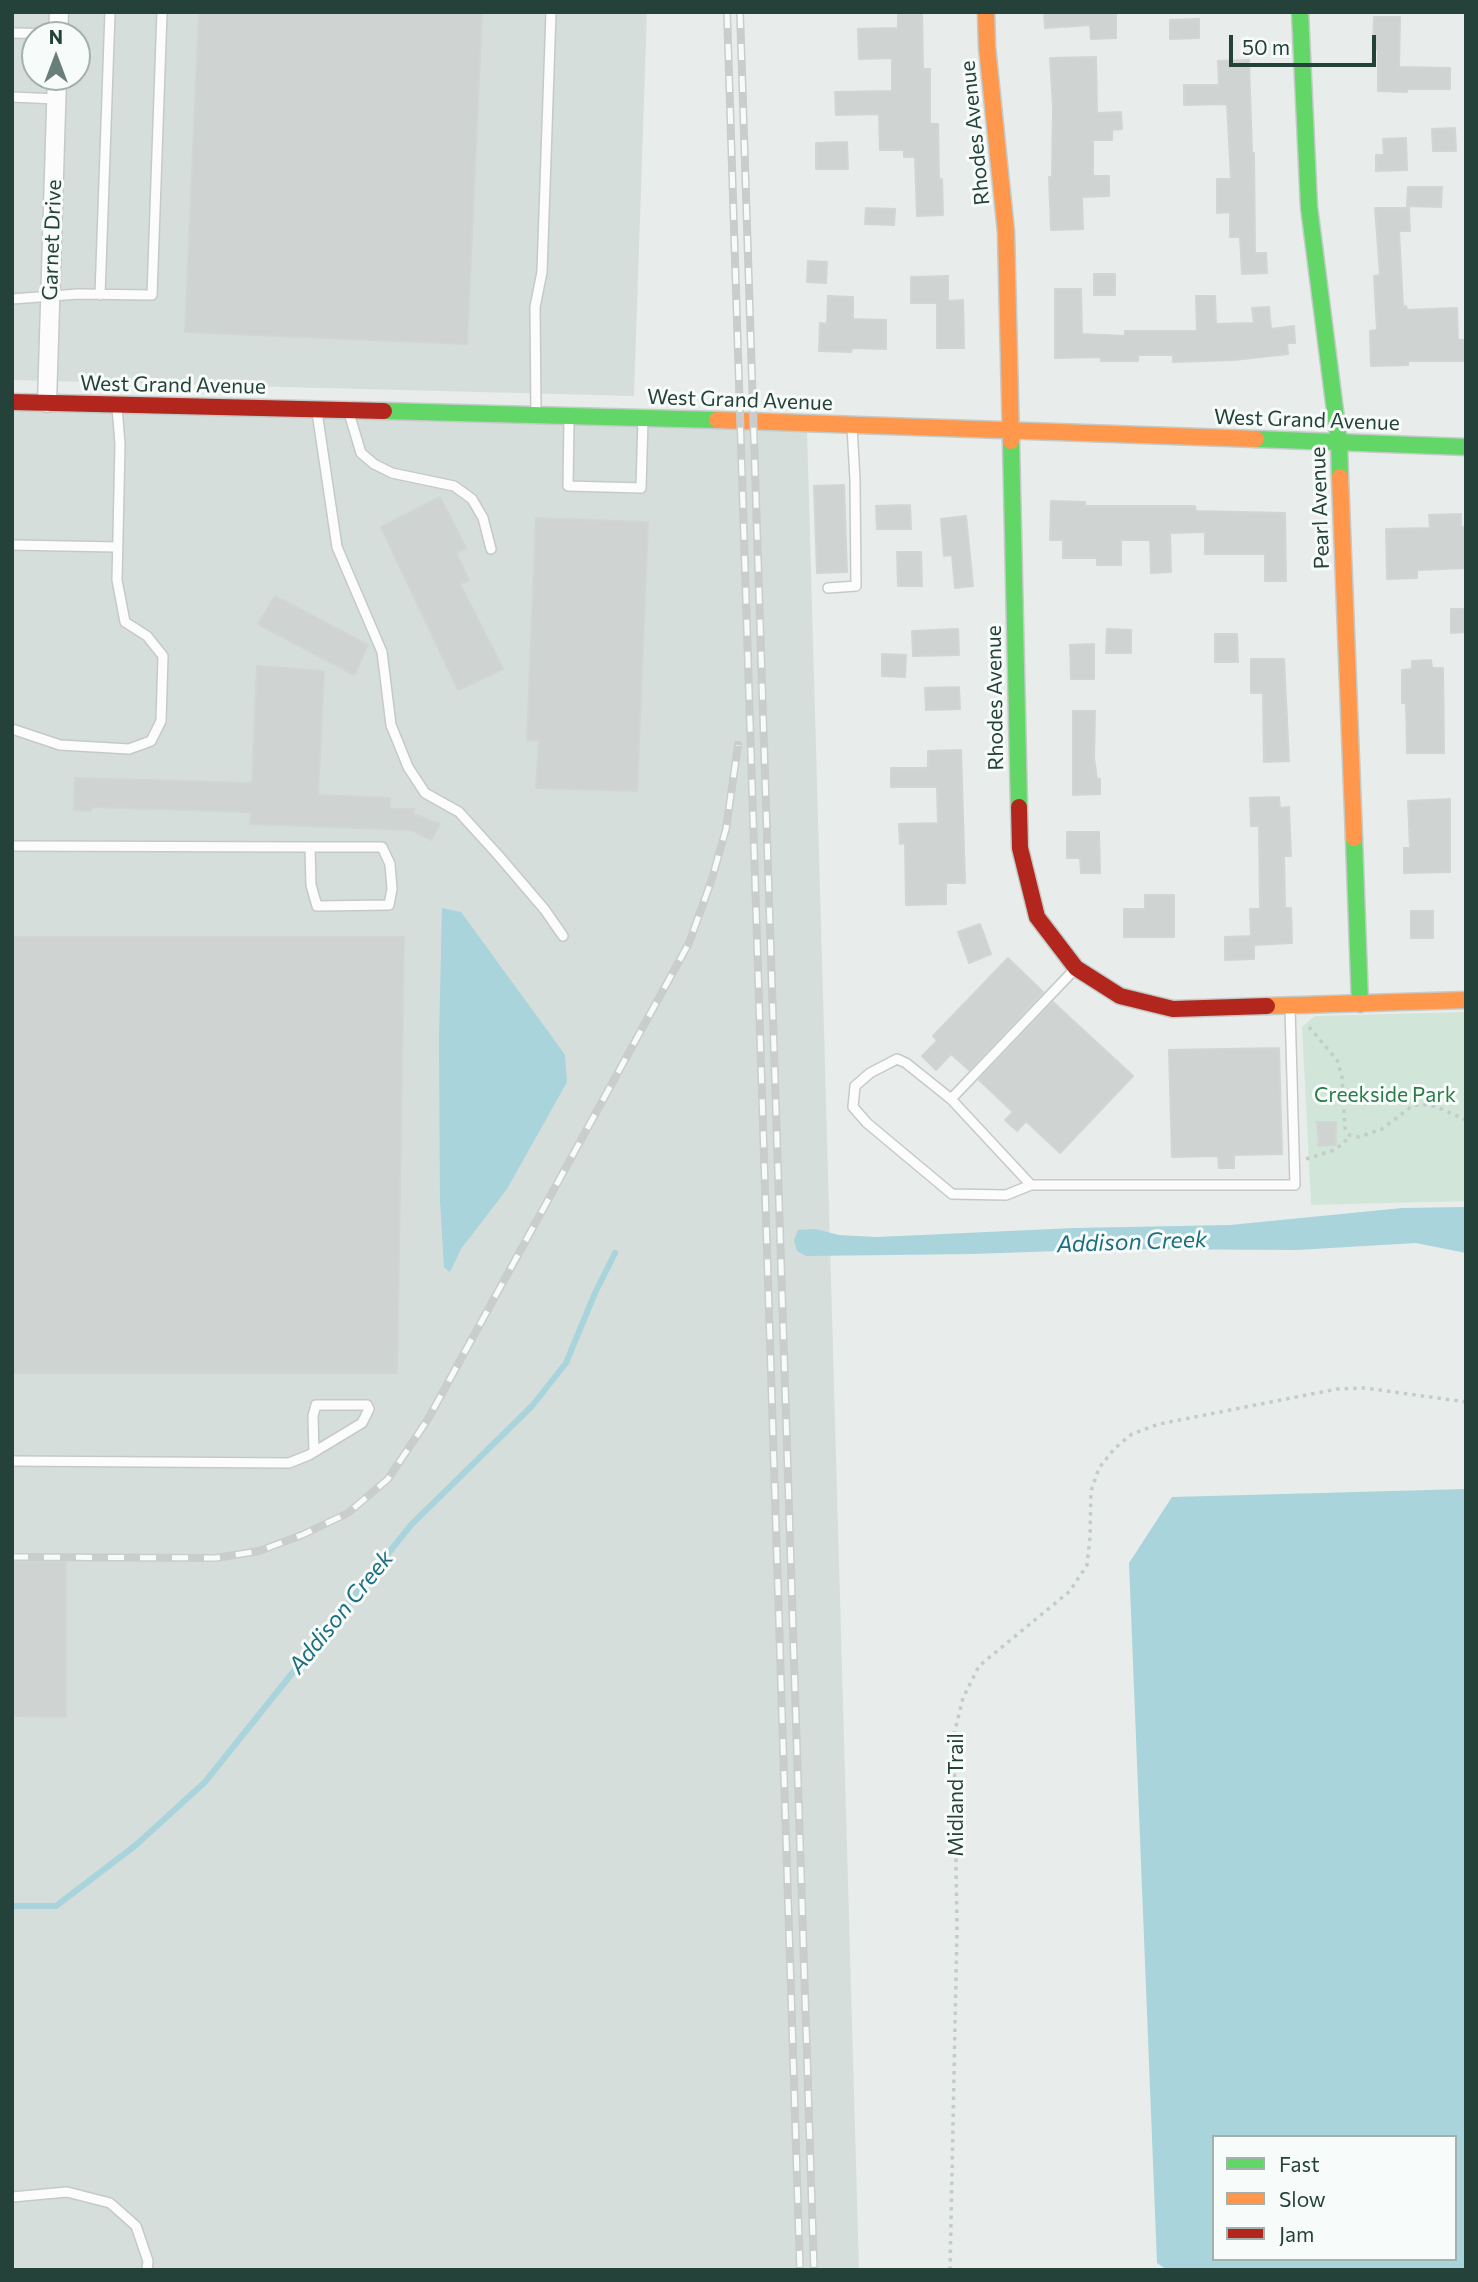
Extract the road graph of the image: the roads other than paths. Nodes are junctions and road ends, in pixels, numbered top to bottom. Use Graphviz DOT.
graph roads {
  1 [pos="110,12"];
  2 [pos="162,12"];
  3 [pos="551,12"];
  4 [pos="986,12"];
  5 [pos="1300,12"];
  6 [pos="56,91"];
  7 [pos="12,97"];
  8 [pos="56,99"];
  9 [pos="100,295"];
  10 [pos="50,296"];
  11 [pos="12,299"];
  12 [pos="12,402"];
  13 [pos="47,403"];
  14 [pos="117,405"];
  15 [pos="317,410"];
  16 [pos="348,411"];
  17 [pos="536,415"];
  18 [pos="569,416"];
  19 [pos="643,418"];
  20 [pos="852,424"];
  21 [pos="1011,430"];
  22 [pos="1339,442"];
  23 [pos="1466,447"];
  24 [pos="12,545"];
  25 [pos="117,547"];
  26 [pos="491,549"];
  27 [pos="828,588"];
  28 [pos="12,729"];
  29 [pos="12,846"];
  30 [pos="310,847"];
  31 [pos="563,936"];
  32 [pos="1076,968"];
  33 [pos="1466,1000"];
  34 [pos="1360,1004"];
  35 [pos="1290,1006"];
  36 [pos="951,1099"];
  37 [pos="1031,1185"];
  38 [pos="314,1452"];
  39 [pos="12,1461"];
  40 [pos="12,2197"];
  41 [pos="147,2270"];
  1 -- 9 [label="lane"];
  2 -- 9 [label="lane"];
  3 -- 17 [label="lane"];
  4 -- 21 [label="street, Rhodes Avenue"];
  5 -- 22 [label="street, Pearl Avenue"];
  6 -- 8 [label="street, Garnet Drive"];
  7 -- 8 [label="lane"];
  8 -- 10 [label="street, Garnet Drive"];
  9 -- 10 [label="lane"];
  10 -- 11 [label="lane"];
  10 -- 13 [label="street, Garnet Drive"];
  12 -- 13 [label="street, West Grand Avenue"];
  13 -- 14 [label="street, West Grand Avenue"];
  14 -- 15 [label="street, West Grand Avenue"];
  14 -- 25 [label="lane"];
  15 -- 16 [label="street, West Grand Avenue"];
  15 -- 31 [label="lane"];
  16 -- 17 [label="street, West Grand Avenue"];
  16 -- 26 [label="lane"];
  17 -- 18 [label="street, West Grand Avenue"];
  18 -- 19 [label="street, West Grand Avenue"];
  18 -- 19 [label="lane"];
  19 -- 20 [label="street, West Grand Avenue"];
  20 -- 21 [label="street, West Grand Avenue"];
  20 -- 27 [label="lane"];
  21 -- 22 [label="street, West Grand Avenue"];
  21 -- 32 [label="street, Rhodes Avenue"];
  22 -- 23 [label="street, West Grand Avenue"];
  22 -- 34 [label="street, Pearl Avenue"];
  24 -- 25 [label="lane"];
  25 -- 28 [label="lane"];
  29 -- 30 [label="lane"];
  30 -- 30 [label="lane"];
  32 -- 35 [label="street, Rhodes Avenue"];
  32 -- 36 [label="lane"];
  33 -- 34 [label="street, Rhodes Avenue"];
  34 -- 35 [label="street, Rhodes Avenue"];
  35 -- 37 [label="lane"];
  36 -- 37 [label="lane"];
  36 -- 37 [label="lane"];
  38 -- 38 [label="lane"];
  38 -- 39 [label="lane"];
  40 -- 41 [label="lane"];
}
